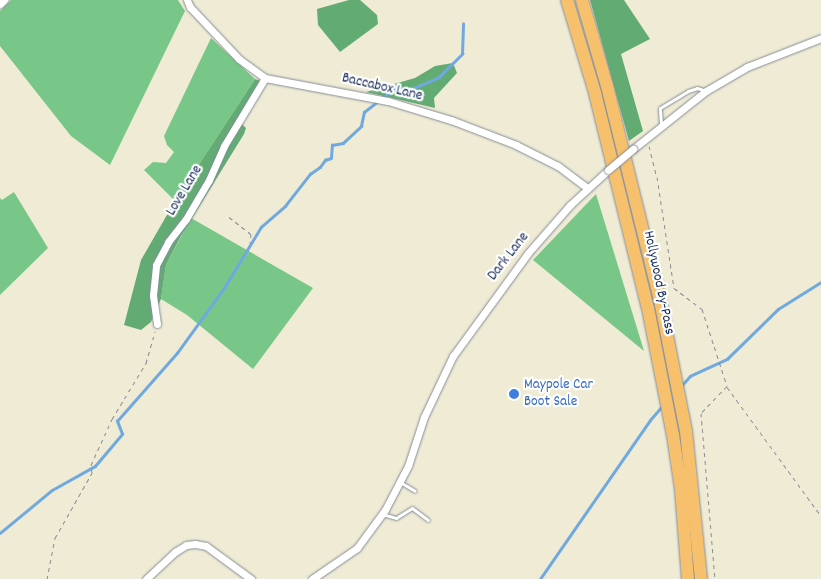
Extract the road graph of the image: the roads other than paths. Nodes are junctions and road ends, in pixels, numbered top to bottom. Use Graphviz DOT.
graph roads {
  1 [pos="4,0"];
  2 [pos="187,0"];
  3 [pos="567,0"];
  4 [pos="582,0"];
  5 [pos="0,4"];
  6 [pos="821,38"];
  7 [pos="265,78"];
  8 [pos="706,91"];
  9 [pos="662,125"];
  10 [pos="587,188"];
  11 [pos="157,324"];
  12 [pos="399,482"];
  13 [pos="415,491"];
  14 [pos="382,514"];
  15 [pos="428,520"];
  16 [pos="146,579"];
  17 [pos="251,579"];
  18 [pos="312,579"];
  19 [pos="688,579"];
  20 [pos="701,579"];
  1 -- 5 [label="street"];
  2 -- 7 [label="street, Baccabox Lane"];
  3 -- 19 [label="highway, Hollywood By-Pass"];
  4 -- 20 [label="highway, Hollywood By-Pass"];
  6 -- 8 [label="street, Dark Lane"];
  7 -- 10 [label="street, Baccabox Lane"];
  7 -- 11 [label="street, Love Lane"];
  8 -- 9 [label="street, Dark Lane"];
  8 -- 9 [label="lane"];
  9 -- 10 [label="street, Dark Lane, bridge"];
  10 -- 12 [label="street, Dark Lane"];
  12 -- 13 [label="lane"];
  12 -- 14 [label="street, Dark Lane"];
  14 -- 15 [label="lane"];
  14 -- 18 [label="street, Dark Lane"];
  16 -- 17 [label="street"];
}
